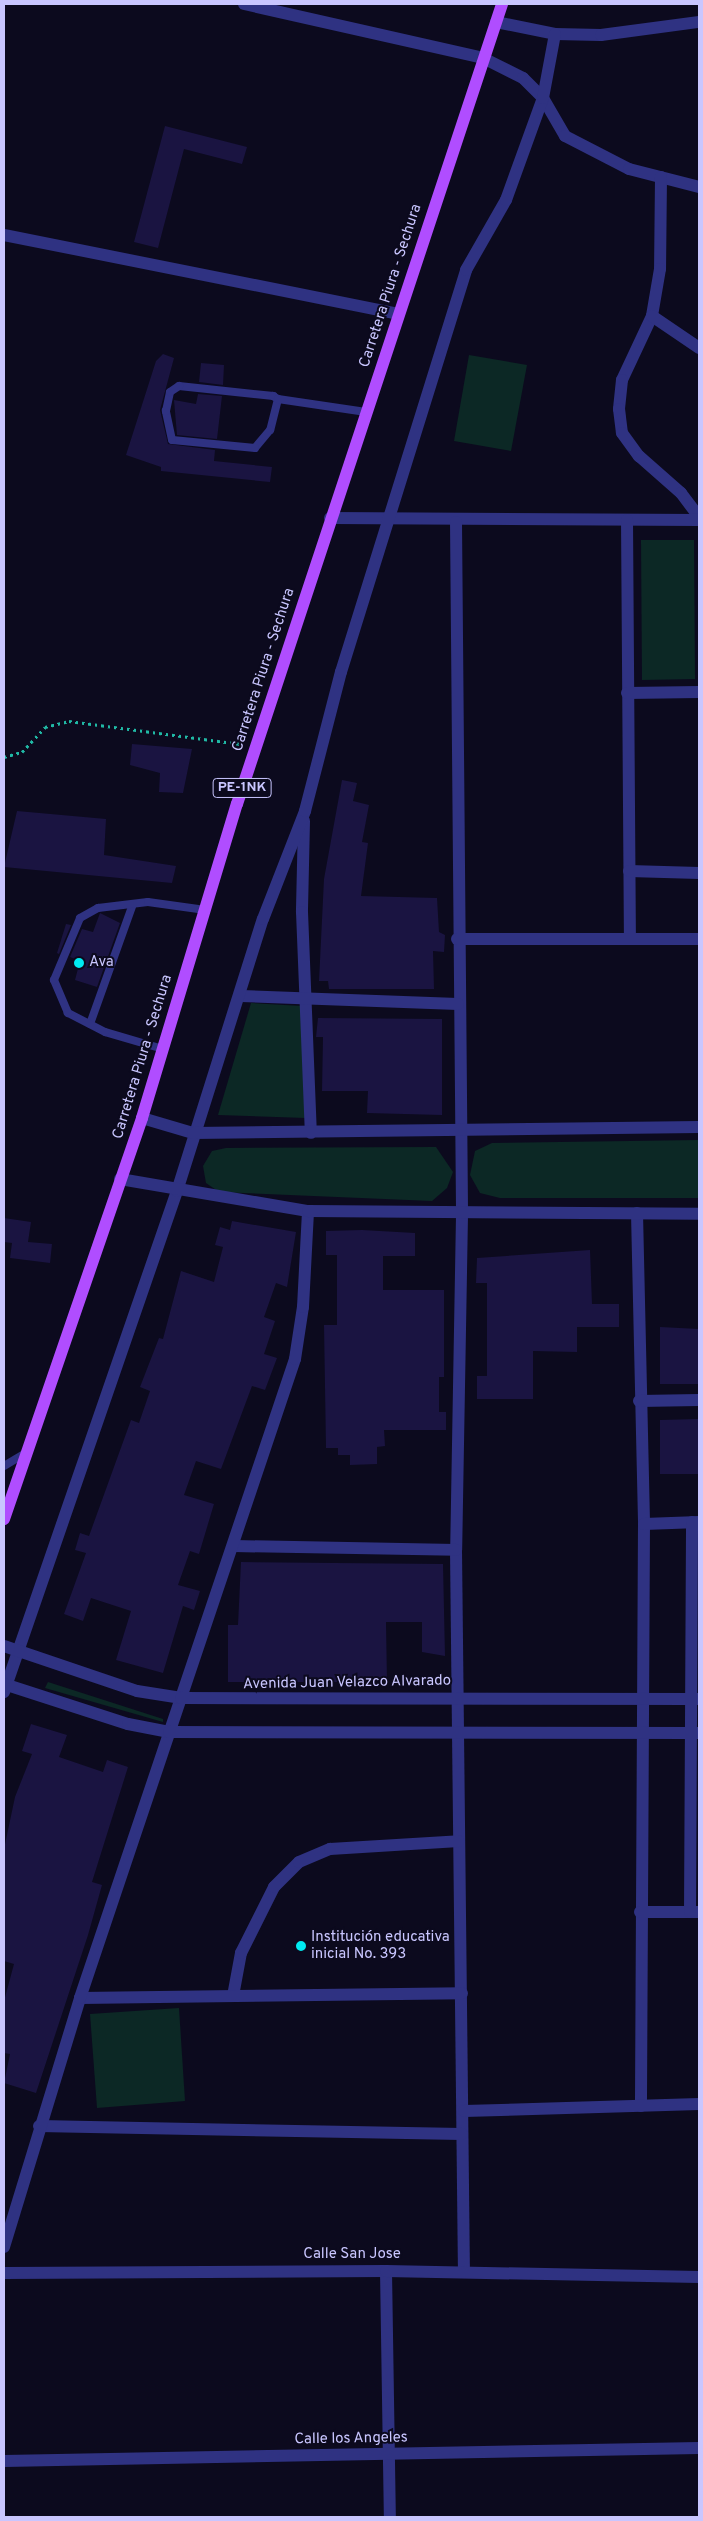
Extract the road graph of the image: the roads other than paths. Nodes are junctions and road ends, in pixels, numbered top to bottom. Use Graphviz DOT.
graph roads {
  1 [pos="244,4"];
  2 [pos="502,4"];
  3 [pos="496,22"];
  4 [pos="699,22"];
  5 [pos="555,34"];
  6 [pos="483,58"];
  7 [pos="543,98"];
  8 [pos="661,177"];
  9 [pos="699,187"];
  10 [pos="4,235"];
  11 [pos="398,314"];
  12 [pos="652,316"];
  13 [pos="699,348"];
  14 [pos="278,399"];
  15 [pos="366,412"];
  16 [pos="330,518"];
  17 [pos="699,518"];
  18 [pos="392,520"];
  19 [pos="627,520"];
  20 [pos="456,522"];
  21 [pos="699,692"];
  22 [pos="627,693"];
  23 [pos="304,811"];
  24 [pos="629,871"];
  25 [pos="699,873"];
  26 [pos="132,904"];
  27 [pos="205,910"];
  28 [pos="457,939"];
  29 [pos="630,939"];
  30 [pos="699,939"];
  31 [pos="241,996"];
  32 [pos="307,999"];
  33 [pos="458,1004"];
  34 [pos="90,1024"];
  35 [pos="163,1049"];
  36 [pos="142,1118"];
  37 [pos="699,1128"];
  38 [pos="193,1133"];
  39 [pos="311,1133"];
  40 [pos="459,1133"];
  41 [pos="120,1179"];
  42 [pos="176,1191"];
  43 [pos="308,1211"];
  44 [pos="637,1214"];
  45 [pos="699,1214"];
  46 [pos="462,1215"];
  47 [pos="699,1400"];
  48 [pos="640,1401"];
  49 [pos="27,1452"];
  50 [pos="4,1466"];
  51 [pos="4,1519"];
  52 [pos="696,1522"];
  53 [pos="644,1524"];
  54 [pos="234,1546"];
  55 [pos="456,1550"];
  56 [pos="4,1646"];
  57 [pos="17,1651"];
  58 [pos="4,1687"];
  59 [pos="457,1697"];
  60 [pos="181,1698"];
  61 [pos="694,1699"];
  62 [pos="643,1700"];
  63 [pos="169,1732"];
  64 [pos="457,1733"];
  65 [pos="643,1733"];
  66 [pos="694,1733"];
  67 [pos="459,1842"];
  68 [pos="640,1912"];
  69 [pos="695,1912"];
  70 [pos="462,1993"];
  71 [pos="233,1996"];
  72 [pos="80,1998"];
  73 [pos="699,2104"];
  74 [pos="641,2106"];
  75 [pos="464,2111"];
  76 [pos="39,2126"];
  77 [pos="462,2134"];
  78 [pos="4,2247"];
  79 [pos="386,2270"];
  80 [pos="4,2272"];
  81 [pos="464,2272"];
  82 [pos="699,2277"];
  83 [pos="699,2448"];
  84 [pos="389,2455"];
  85 [pos="4,2461"];
  86 [pos="390,2517"];
  1 -- 6 [label="street"];
  2 -- 3 [label="main road, Carretera Piura - Sechura / PE-1NK"];
  3 -- 5 [label="street"];
  3 -- 6 [label="main road, Carretera Piura - Sechura / PE-1NK"];
  4 -- 5 [label="street"];
  5 -- 7 [label="street"];
  6 -- 7 [label="street"];
  6 -- 11 [label="main road, Carretera Piura - Sechura / PE-1NK"];
  7 -- 8 [label="street"];
  7 -- 18 [label="street"];
  8 -- 9 [label="street"];
  8 -- 12 [label="street"];
  10 -- 11 [label="street"];
  11 -- 15 [label="main road, Carretera Piura - Sechura / PE-1NK"];
  12 -- 13 [label="street"];
  12 -- 17 [label="street"];
  14 -- 14 [label="lane"];
  14 -- 15 [label="lane"];
  15 -- 16 [label="main road, Carretera Piura - Sechura / PE-1NK"];
  16 -- 18 [label="street"];
  16 -- 27 [label="main road, Carretera Piura - Sechura / PE-1NK"];
  17 -- 19 [label="street"];
  18 -- 20 [label="street"];
  18 -- 23 [label="street"];
  19 -- 20 [label="street"];
  19 -- 22 [label="street"];
  20 -- 28 [label="street"];
  21 -- 22 [label="street"];
  22 -- 24 [label="street"];
  23 -- 31 [label="street"];
  23 -- 32 [label="street"];
  24 -- 25 [label="street"];
  24 -- 29 [label="street"];
  26 -- 27 [label="lane"];
  26 -- 34 [label="lane"];
  26 -- 34 [label="lane"];
  27 -- 35 [label="main road, Carretera Piura - Sechura / PE-1NK"];
  28 -- 29 [label="street"];
  28 -- 33 [label="street"];
  29 -- 30 [label="street"];
  31 -- 32 [label="street"];
  31 -- 38 [label="street"];
  32 -- 33 [label="street"];
  32 -- 39 [label="street"];
  33 -- 40 [label="street"];
  34 -- 35 [label="lane"];
  35 -- 36 [label="main road, Carretera Piura - Sechura / PE-1NK"];
  36 -- 38 [label="street"];
  36 -- 41 [label="main road, Carretera Piura - Sechura / PE-1NK"];
  37 -- 40 [label="street"];
  38 -- 39 [label="street"];
  38 -- 42 [label="street"];
  39 -- 40 [label="street"];
  40 -- 46 [label="street"];
  41 -- 42 [label="street"];
  41 -- 49 [label="main road, Carretera Piura - Sechura / PE-1NK"];
  42 -- 43 [label="street"];
  42 -- 57 [label="street"];
  43 -- 46 [label="street"];
  43 -- 54 [label="street"];
  44 -- 45 [label="street"];
  44 -- 46 [label="street"];
  44 -- 48 [label="street"];
  46 -- 55 [label="street"];
  47 -- 48 [label="street"];
  48 -- 53 [label="street"];
  49 -- 50 [label="lane"];
  49 -- 51 [label="main road, Carretera Piura - Sechura / PE-1NK"];
  52 -- 53 [label="street"];
  52 -- 61 [label="street"];
  53 -- 62 [label="street"];
  54 -- 55 [label="street"];
  54 -- 60 [label="street"];
  55 -- 59 [label="street"];
  56 -- 57 [label="street, Avenida Juan Velazco Alvarado"];
  57 -- 58 [label="street"];
  57 -- 60 [label="street, Avenida Juan Velazco Alvarado"];
  58 -- 63 [label="street"];
  59 -- 60 [label="street, Avenida Juan Velazco Alvarado"];
  59 -- 62 [label="street, Avenida Juan Velazco Alvarado"];
  59 -- 64 [label="street"];
  60 -- 63 [label="street"];
  61 -- 62 [label="street, Avenida Juan Velazco Alvarado"];
  61 -- 66 [label="street"];
  62 -- 65 [label="street"];
  63 -- 64 [label="street"];
  63 -- 72 [label="street"];
  64 -- 65 [label="street"];
  64 -- 67 [label="street"];
  65 -- 66 [label="street"];
  65 -- 68 [label="street"];
  66 -- 69 [label="street"];
  67 -- 70 [label="street"];
  67 -- 71 [label="street"];
  68 -- 69 [label="street"];
  68 -- 74 [label="street"];
  70 -- 71 [label="street"];
  70 -- 75 [label="street"];
  71 -- 72 [label="street"];
  72 -- 76 [label="street"];
  73 -- 74 [label="street"];
  74 -- 75 [label="street"];
  75 -- 77 [label="street"];
  76 -- 77 [label="street"];
  76 -- 78 [label="street"];
  77 -- 81 [label="street"];
  79 -- 80 [label="street, Calle San Jose"];
  79 -- 81 [label="street, Calle San Jose"];
  79 -- 84 [label="street"];
  81 -- 82 [label="street, Calle San Jose"];
  83 -- 84 [label="street, Calle los Angeles"];
  84 -- 85 [label="street, Calle los Angeles"];
  84 -- 86 [label="street"];
}
